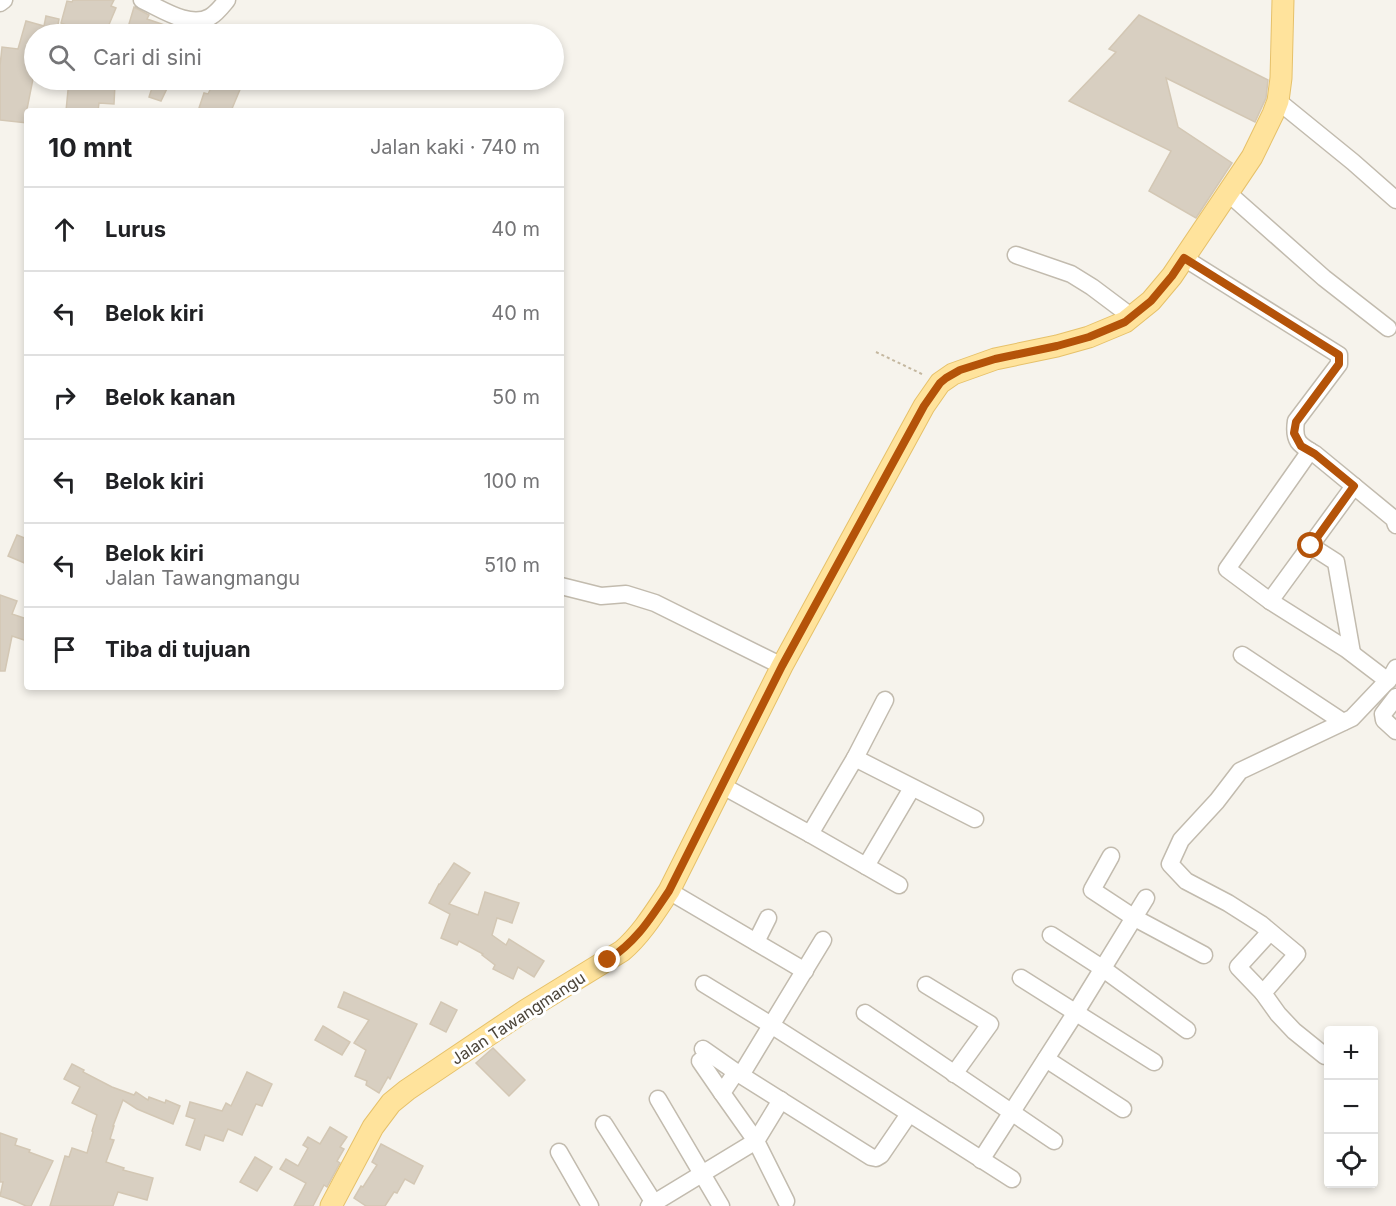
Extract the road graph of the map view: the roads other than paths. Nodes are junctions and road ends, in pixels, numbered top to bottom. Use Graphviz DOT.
graph roads {
  1 [pos="4,0"];
  2 [pos="142,0"];
  3 [pos="227,0"];
  4 [pos="1283,0"];
  5 [pos="0,3"];
  6 [pos="1278,101"];
  7 [pos="1228,193"];
  8 [pos="1396,200"];
  9 [pos="1016,255"];
  10 [pos="1184,258"];
  11 [pos="1132,317"];
  12 [pos="1388,328"];
  13 [pos="1310,452"];
  14 [pos="1354,486"];
  15 [pos="1396,525"];
  16 [pos="1311,546"];
  17 [pos="564,587"];
  18 [pos="1270,601"];
  19 [pos="1352,653"];
  20 [pos="1242,655"];
  21 [pos="782,666"];
  22 [pos="1392,674"];
  23 [pos="1396,698"];
  24 [pos="885,700"];
  25 [pos="1343,722"];
  26 [pos="1396,731"];
  27 [pos="855,758"];
  28 [pos="721,785"];
  29 [pos="912,788"];
  30 [pos="975,819"];
  31 [pos="810,834"];
  32 [pos="1111,856"];
  33 [pos="867,866"];
  34 [pos="899,885"];
  35 [pos="669,891"];
  36 [pos="1146,898"];
  37 [pos="1133,917"];
  38 [pos="768,918"];
  39 [pos="1270,932"];
  40 [pos="1051,935"];
  41 [pos="823,940"];
  42 [pos="756,942"];
  43 [pos="1204,955"];
  44 [pos="1102,968"];
  45 [pos="805,971"];
  46 [pos="1021,978"];
  47 [pos="704,984"];
  48 [pos="926,985"];
  49 [pos="1263,993"];
  50 [pos="1076,1012"];
  51 [pos="865,1013"];
  52 [pos="771,1025"];
  53 [pos="1187,1030"];
  54 [pos="1324,1055"];
  55 [pos="1046,1059"];
  56 [pos="1154,1062"];
  57 [pos="739,1074"];
  58 [pos="954,1074"];
  59 [pos="722,1093"];
  60 [pos="658,1099"];
  61 [pos="781,1100"];
  62 [pos="1123,1109"];
  63 [pos="1011,1112"];
  64 [pos="909,1113"];
  65 [pos="604,1124"];
  66 [pos="756,1141"];
  67 [pos="1054,1141"];
  68 [pos="559,1152"];
  69 [pos="981,1160"];
  70 [pos="703,1174"];
  71 [pos="1012,1179"];
  72 [pos="786,1201"];
  73 [pos="653,1205"];
  74 [pos="331,1206"];
  75 [pos="590,1206"];
  76 [pos="721,1206"];
  1 -- 5 [label="street"];
  2 -- 3 [label="street"];
  4 -- 6 [label="main road, Jalan Tawangmangu"];
  6 -- 7 [label="main road, Jalan Tawangmangu"];
  6 -- 8 [label="street"];
  7 -- 10 [label="main road, Jalan Tawangmangu"];
  7 -- 12 [label="street"];
  9 -- 11 [label="street"];
  10 -- 11 [label="main road, Jalan Tawangmangu"];
  10 -- 13 [label="street"];
  11 -- 21 [label="main road, Jalan Tawangmangu"];
  13 -- 14 [label="street"];
  13 -- 18 [label="street"];
  14 -- 15 [label="street"];
  14 -- 16 [label="street"];
  16 -- 18 [label="street"];
  16 -- 19 [label="street"];
  17 -- 21 [label="street"];
  18 -- 19 [label="street"];
  19 -- 22 [label="street"];
  20 -- 25 [label="street"];
  21 -- 28 [label="main road, Jalan Tawangmangu"];
  22 -- 25 [label="street"];
  23 -- 26 [label="street"];
  24 -- 27 [label="street"];
  25 -- 39 [label="street"];
  27 -- 29 [label="street"];
  27 -- 31 [label="street"];
  28 -- 31 [label="street"];
  28 -- 35 [label="main road, Jalan Tawangmangu"];
  29 -- 30 [label="street"];
  29 -- 33 [label="street"];
  31 -- 33 [label="street"];
  32 -- 37 [label="street"];
  33 -- 34 [label="street"];
  35 -- 42 [label="street"];
  35 -- 74 [label="main road, Jalan Tawangmangu"];
  36 -- 37 [label="street"];
  37 -- 43 [label="street"];
  37 -- 44 [label="street"];
  38 -- 42 [label="street"];
  39 -- 49 [label="street"];
  39 -- 49 [label="street"];
  40 -- 44 [label="street"];
  41 -- 45 [label="street"];
  42 -- 45 [label="street"];
  44 -- 50 [label="street"];
  44 -- 53 [label="street"];
  45 -- 52 [label="street"];
  46 -- 50 [label="street"];
  47 -- 52 [label="street"];
  48 -- 58 [label="street"];
  49 -- 54 [label="street"];
  50 -- 55 [label="street"];
  50 -- 56 [label="street"];
  51 -- 58 [label="street"];
  52 -- 57 [label="street"];
  52 -- 64 [label="street"];
  55 -- 62 [label="street"];
  55 -- 63 [label="street"];
  57 -- 59 [label="street"];
  57 -- 59 [label="street"];
  57 -- 61 [label="street"];
  58 -- 63 [label="street"];
  59 -- 66 [label="street"];
  60 -- 70 [label="street"];
  61 -- 64 [label="street"];
  61 -- 66 [label="street"];
  63 -- 67 [label="street"];
  63 -- 69 [label="street"];
  64 -- 69 [label="street"];
  65 -- 73 [label="street"];
  66 -- 70 [label="street"];
  66 -- 72 [label="street"];
  68 -- 75 [label="street"];
  69 -- 71 [label="street"];
  70 -- 73 [label="street"];
  70 -- 76 [label="street"];
}
